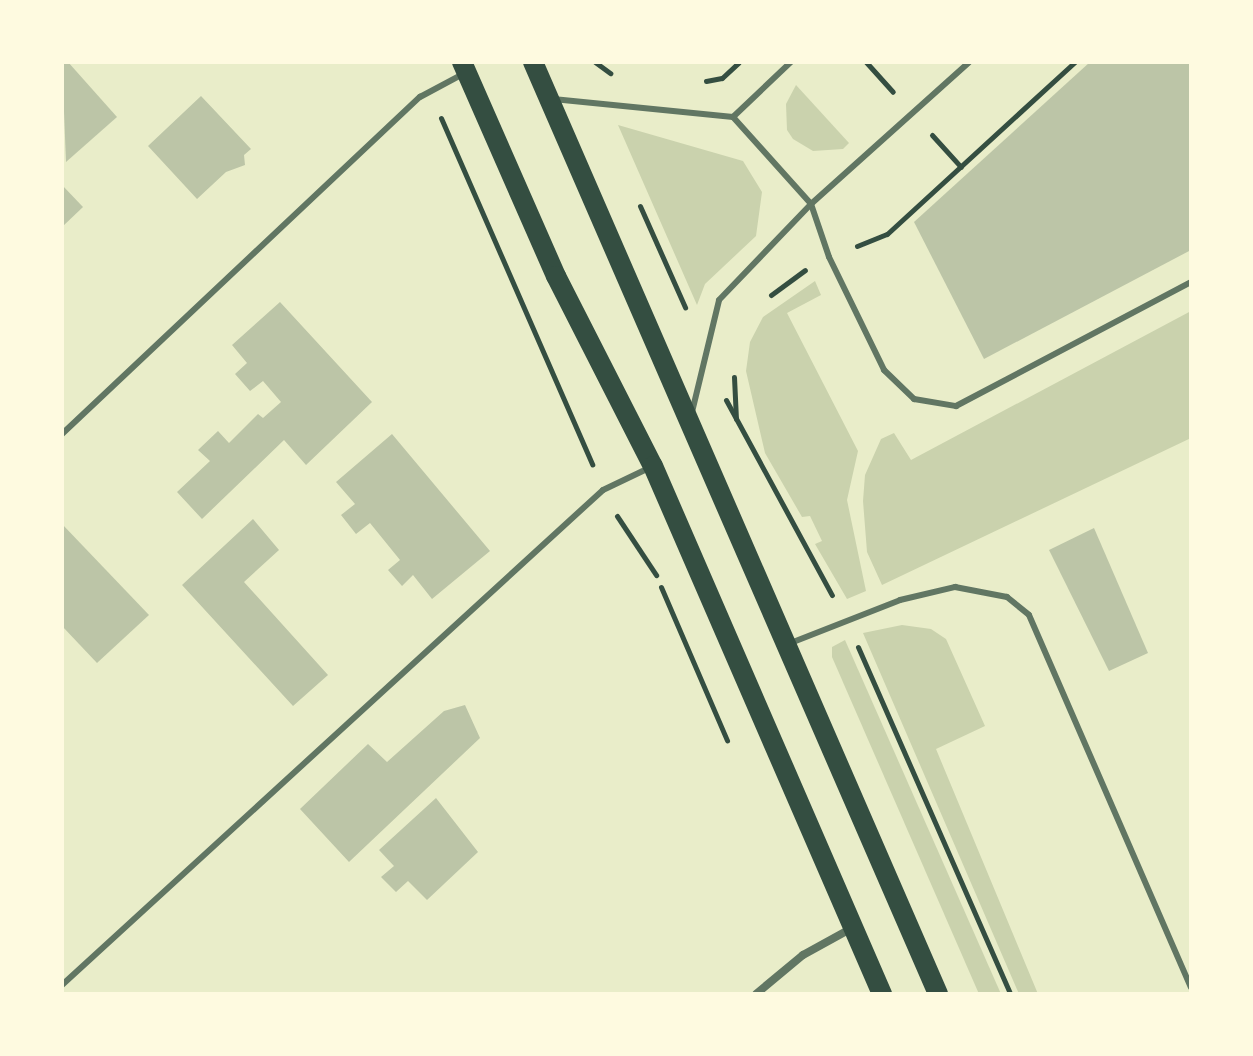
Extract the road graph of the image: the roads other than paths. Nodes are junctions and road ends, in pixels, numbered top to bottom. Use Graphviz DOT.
graph roads {
  1 [pos="533,62"];
  2 [pos="791,62"];
  3 [pos="969,62"];
  4 [pos="465,67"];
  5 [pos="549,98"];
  6 [pos="733,117"];
  7 [pos="811,204"];
  8 [pos="1191,282"];
  9 [pos="690,423"];
  10 [pos="62,434"];
  11 [pos="653,466"];
  12 [pos="788,644"];
  13 [pos="853,927"];
  14 [pos="62,985"];
  15 [pos="1191,987"];
  16 [pos="756,994"];
  17 [pos="882,994"];
  18 [pos="938,994"];
  1 -- 5 [label="main road"];
  2 -- 6 [label="lane"];
  3 -- 7 [label="lane"];
  4 -- 10 [label="lane"];
  4 -- 11 [label="main road"];
  5 -- 6 [label="lane"];
  5 -- 9 [label="main road"];
  6 -- 7 [label="lane"];
  7 -- 8 [label="lane"];
  7 -- 9 [label="lane"];
  9 -- 12 [label="main road"];
  11 -- 13 [label="main road"];
  11 -- 14 [label="lane"];
  12 -- 15 [label="lane"];
  12 -- 18 [label="main road"];
  13 -- 16 [label="street"];
  13 -- 17 [label="main road"];
}
